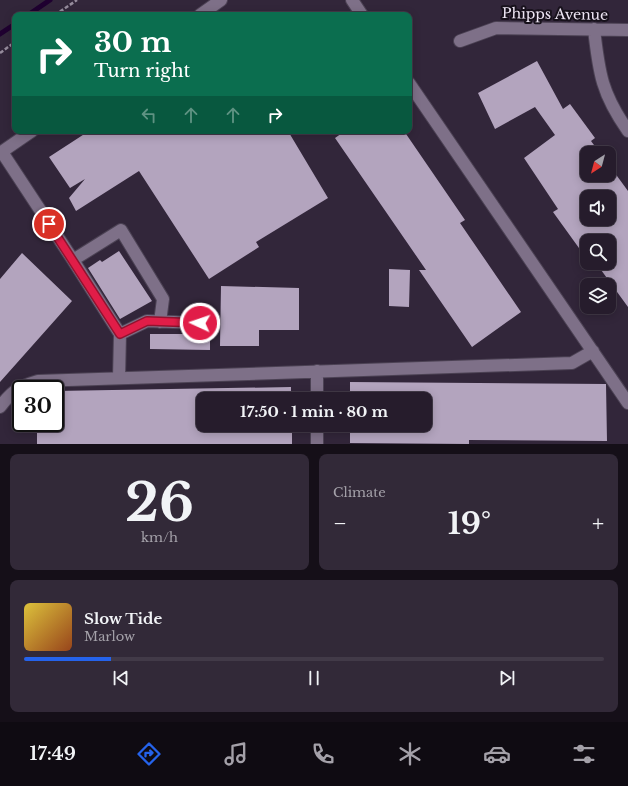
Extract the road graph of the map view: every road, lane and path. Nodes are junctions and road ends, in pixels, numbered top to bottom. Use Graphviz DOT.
graph roads {
  1 [pos="77,0"];
  2 [pos="221,0"];
  3 [pos="352,0"];
  4 [pos="59,12"];
  5 [pos="204,12"];
  6 [pos="360,12"];
  7 [pos="594,29"];
  8 [pos="628,30"];
  9 [pos="460,41"];
  10 [pos="12,44"];
  11 [pos="0,53"];
  12 [pos="412,87"];
  13 [pos="628,131"];
  14 [pos="28,134"];
  15 [pos="1,153"];
  16 [pos="73,260"];
  17 [pos="160,322"];
  18 [pos="200,323"];
  19 [pos="120,334"];
  20 [pos="593,351"];
  21 [pos="317,371"];
  22 [pos="119,378"];
  23 [pos="317,392"];
  24 [pos="628,403"];
  25 [pos="0,407"];
  26 [pos="317,432"];
  27 [pos="317,444"];
  1 -- 4 [label="path"];
  2 -- 5 [label="street"];
  3 -- 6 [label="street"];
  7 -- 8 [label="street, Phipps Avenue"];
  7 -- 9 [label="street, Phipps Avenue"];
  7 -- 13 [label="street"];
  10 -- 11 [label="path"];
  12 -- 20 [label="street"];
  14 -- 15 [label="street"];
  15 -- 16 [label="street"];
  16 -- 17 [label="street"];
  16 -- 19 [label="street"];
  17 -- 18 [label="street"];
  17 -- 19 [label="street"];
  19 -- 22 [label="street"];
  20 -- 21 [label="street"];
  20 -- 24 [label="street"];
  21 -- 22 [label="street"];
  21 -- 23 [label="street"];
  22 -- 25 [label="street"];
  26 -- 27 [label="street"];
}
